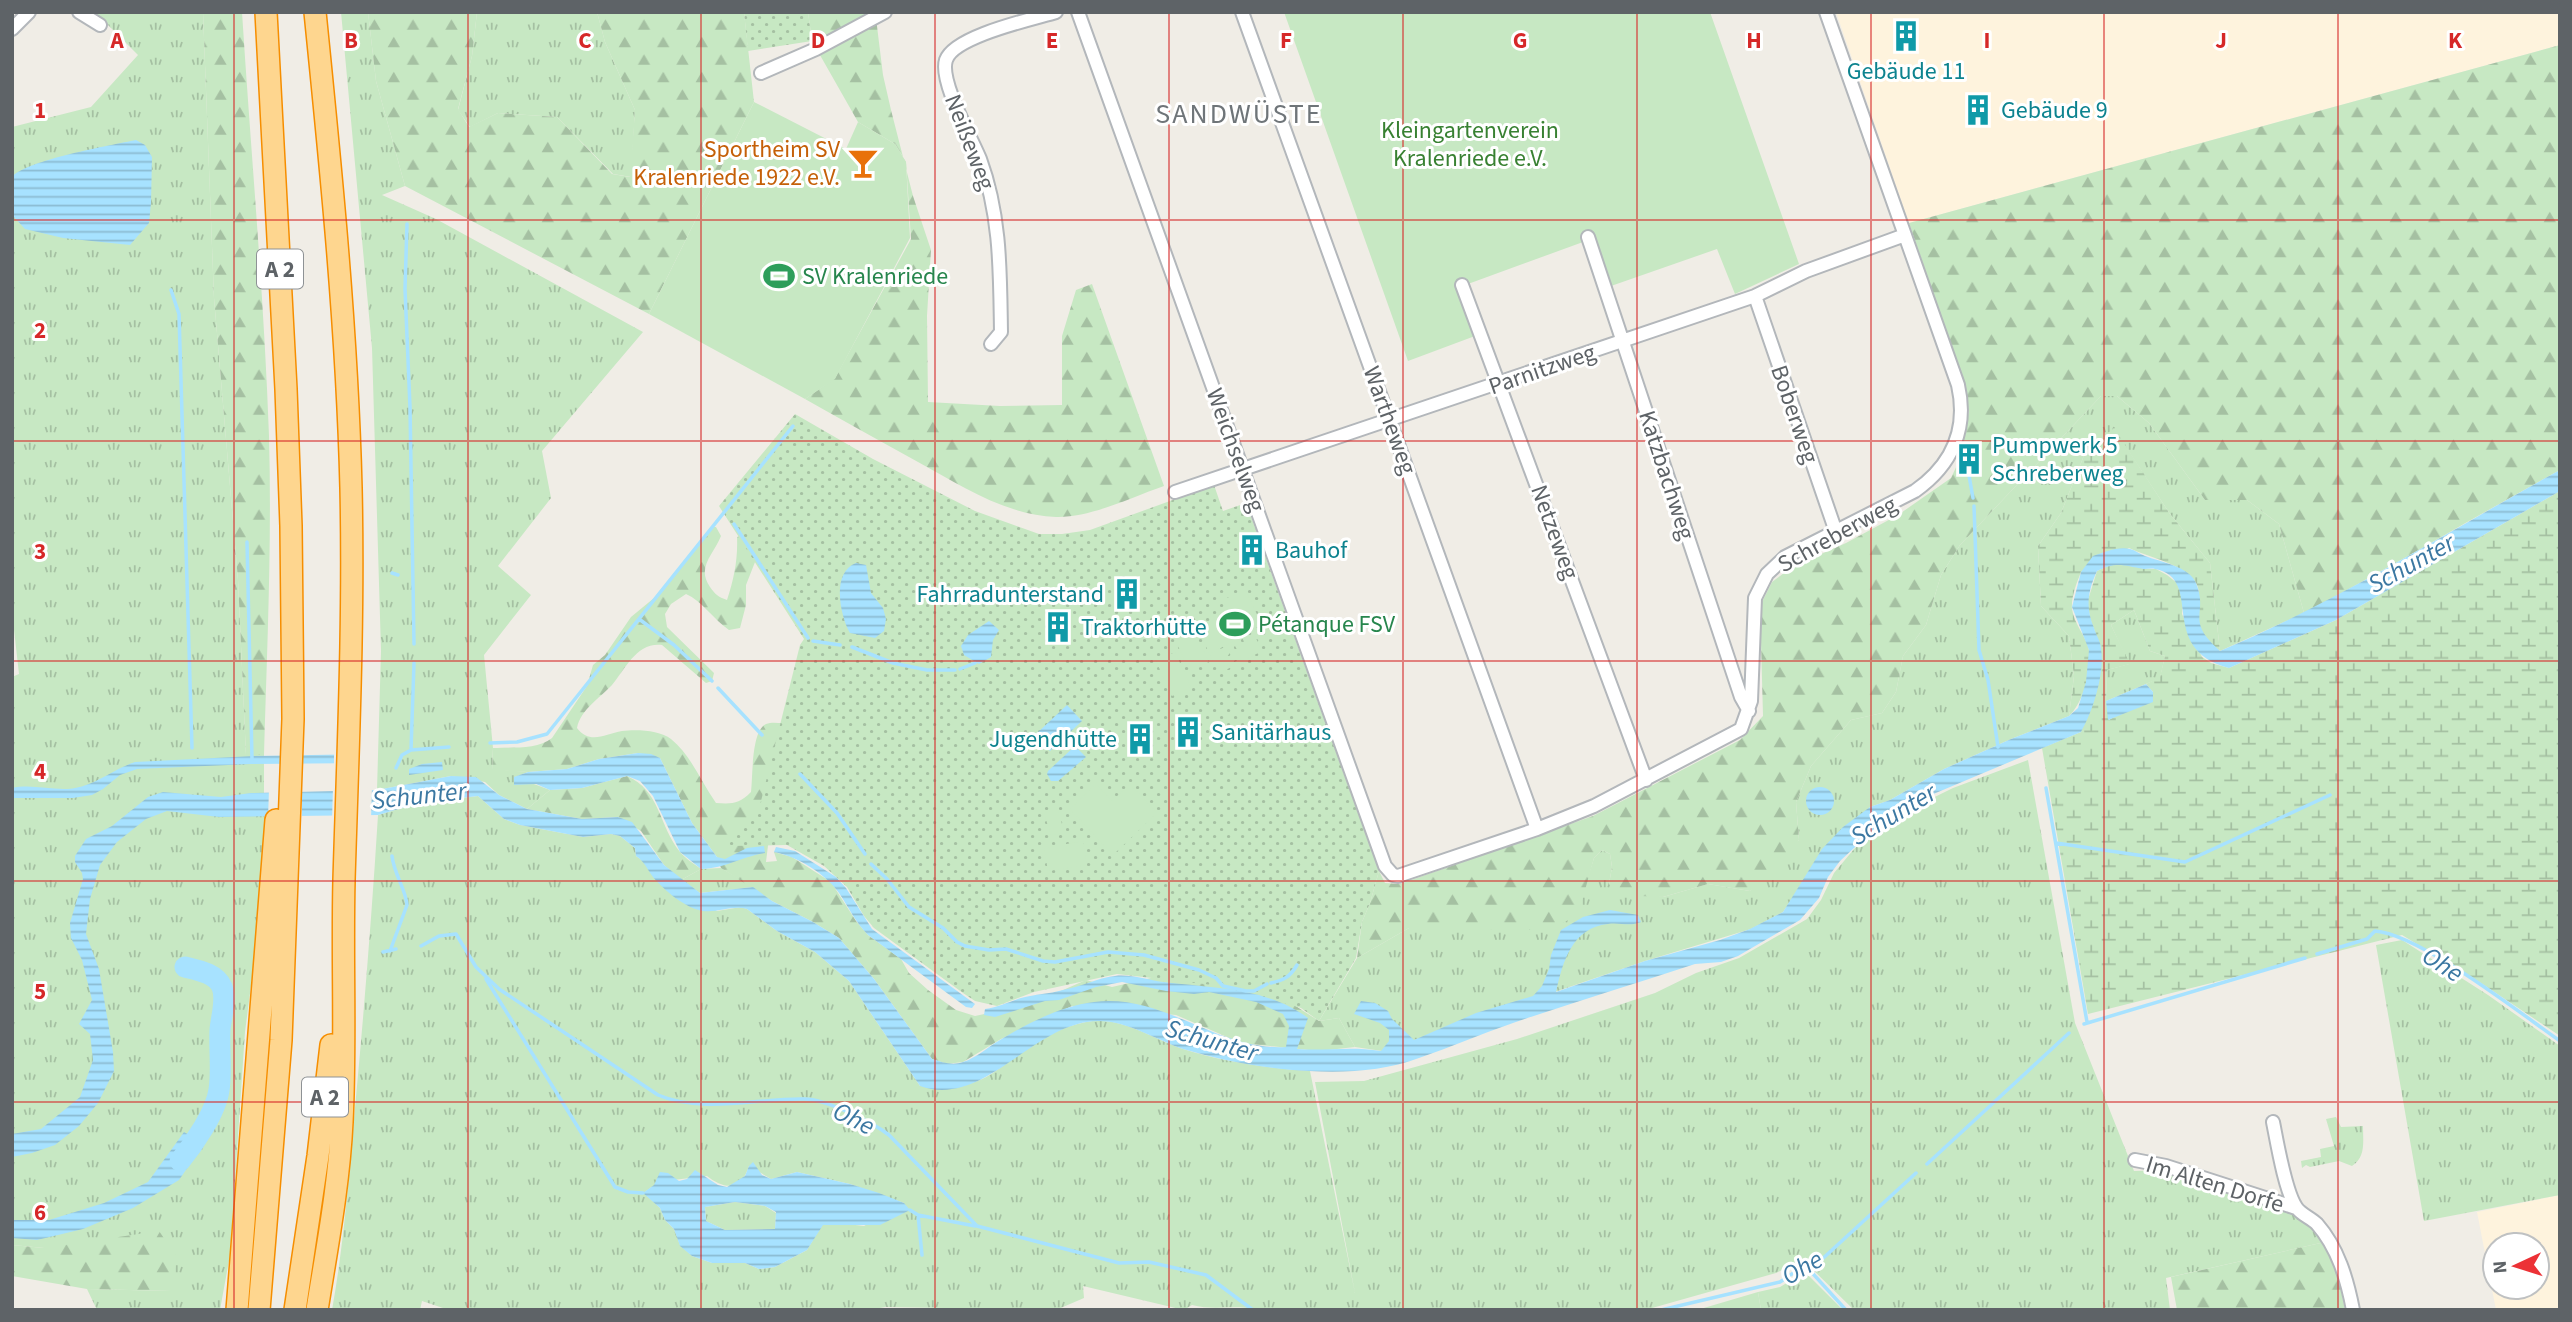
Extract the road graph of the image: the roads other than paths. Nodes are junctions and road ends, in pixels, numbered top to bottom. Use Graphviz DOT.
graph roads {
  1 [pos="29,12"];
  2 [pos="79,12"];
  3 [pos="266,12"];
  4 [pos="315,12"];
  5 [pos="885,12"];
  6 [pos="1056,12"];
  7 [pos="1078,12"];
  8 [pos="1242,12"];
  9 [pos="1826,12"];
  10 [pos="100,25"];
  11 [pos="12,29"];
  12 [pos="761,73"];
  13 [pos="1905,235"];
  14 [pos="1588,237"];
  15 [pos="1462,285"];
  16 [pos="1755,296"];
  17 [pos="1623,340"];
  18 [pos="991,344"];
  19 [pos="1501,384"];
  20 [pos="1389,419"];
  21 [pos="1242,468"];
  22 [pos="1175,492"];
  23 [pos="1836,533"];
  24 [pos="1749,711"];
  25 [pos="1646,780"];
  26 [pos="1537,829"];
  27 [pos="344,882"];
  28 [pos="280,885"];
  29 [pos="2273,1122"];
  30 [pos="2135,1160"];
  31 [pos="2296,1208"];
  32 [pos="243,1241"];
  33 [pos="230,1310"];
  34 [pos="237,1310"];
  35 [pos="259,1310"];
  36 [pos="295,1310"];
  37 [pos="317,1310"];
  38 [pos="2353,1310"];
  1 -- 11 [label="street"];
  2 -- 10 [label="street"];
  3 -- 28 [label="highway, A 2"];
  4 -- 27 [label="highway, A 2"];
  5 -- 12 [label="street"];
  6 -- 18 [label="street, Neißeweg"];
  7 -- 21 [label="street, Weichselweg"];
  8 -- 20 [label="street, Wartheweg"];
  9 -- 13 [label="street, Schreberweg"];
  13 -- 16 [label="street, Parnitzweg"];
  13 -- 23 [label="street, Schreberweg"];
  14 -- 17 [label="street, Katzbachweg"];
  15 -- 19 [label="street, Netzeweg"];
  16 -- 17 [label="street, Parnitzweg"];
  16 -- 23 [label="street, Boberweg"];
  17 -- 19 [label="street, Parnitzweg"];
  17 -- 24 [label="street, Katzbachweg"];
  19 -- 20 [label="street, Parnitzweg"];
  19 -- 25 [label="street, Netzeweg"];
  20 -- 21 [label="street, Parnitzweg"];
  20 -- 26 [label="street, Wartheweg"];
  21 -- 22 [label="street, Parnitzweg"];
  21 -- 26 [label="street, Weichselweg"];
  23 -- 24 [label="street, Schreberweg"];
  24 -- 25 [label="street"];
  25 -- 26 [label="street"];
  27 -- 36 [label="highway, A 2"];
  27 -- 37 [label="highway"];
  28 -- 32 [label="highway"];
  28 -- 35 [label="highway, A 2"];
  29 -- 31 [label="street, Im Alten Dorfe"];
  30 -- 31 [label="street, Im Alten Dorfe"];
  31 -- 38 [label="street, Im Alten Dorfe"];
  32 -- 33 [label="highway"];
  32 -- 34 [label="highway"];
}
